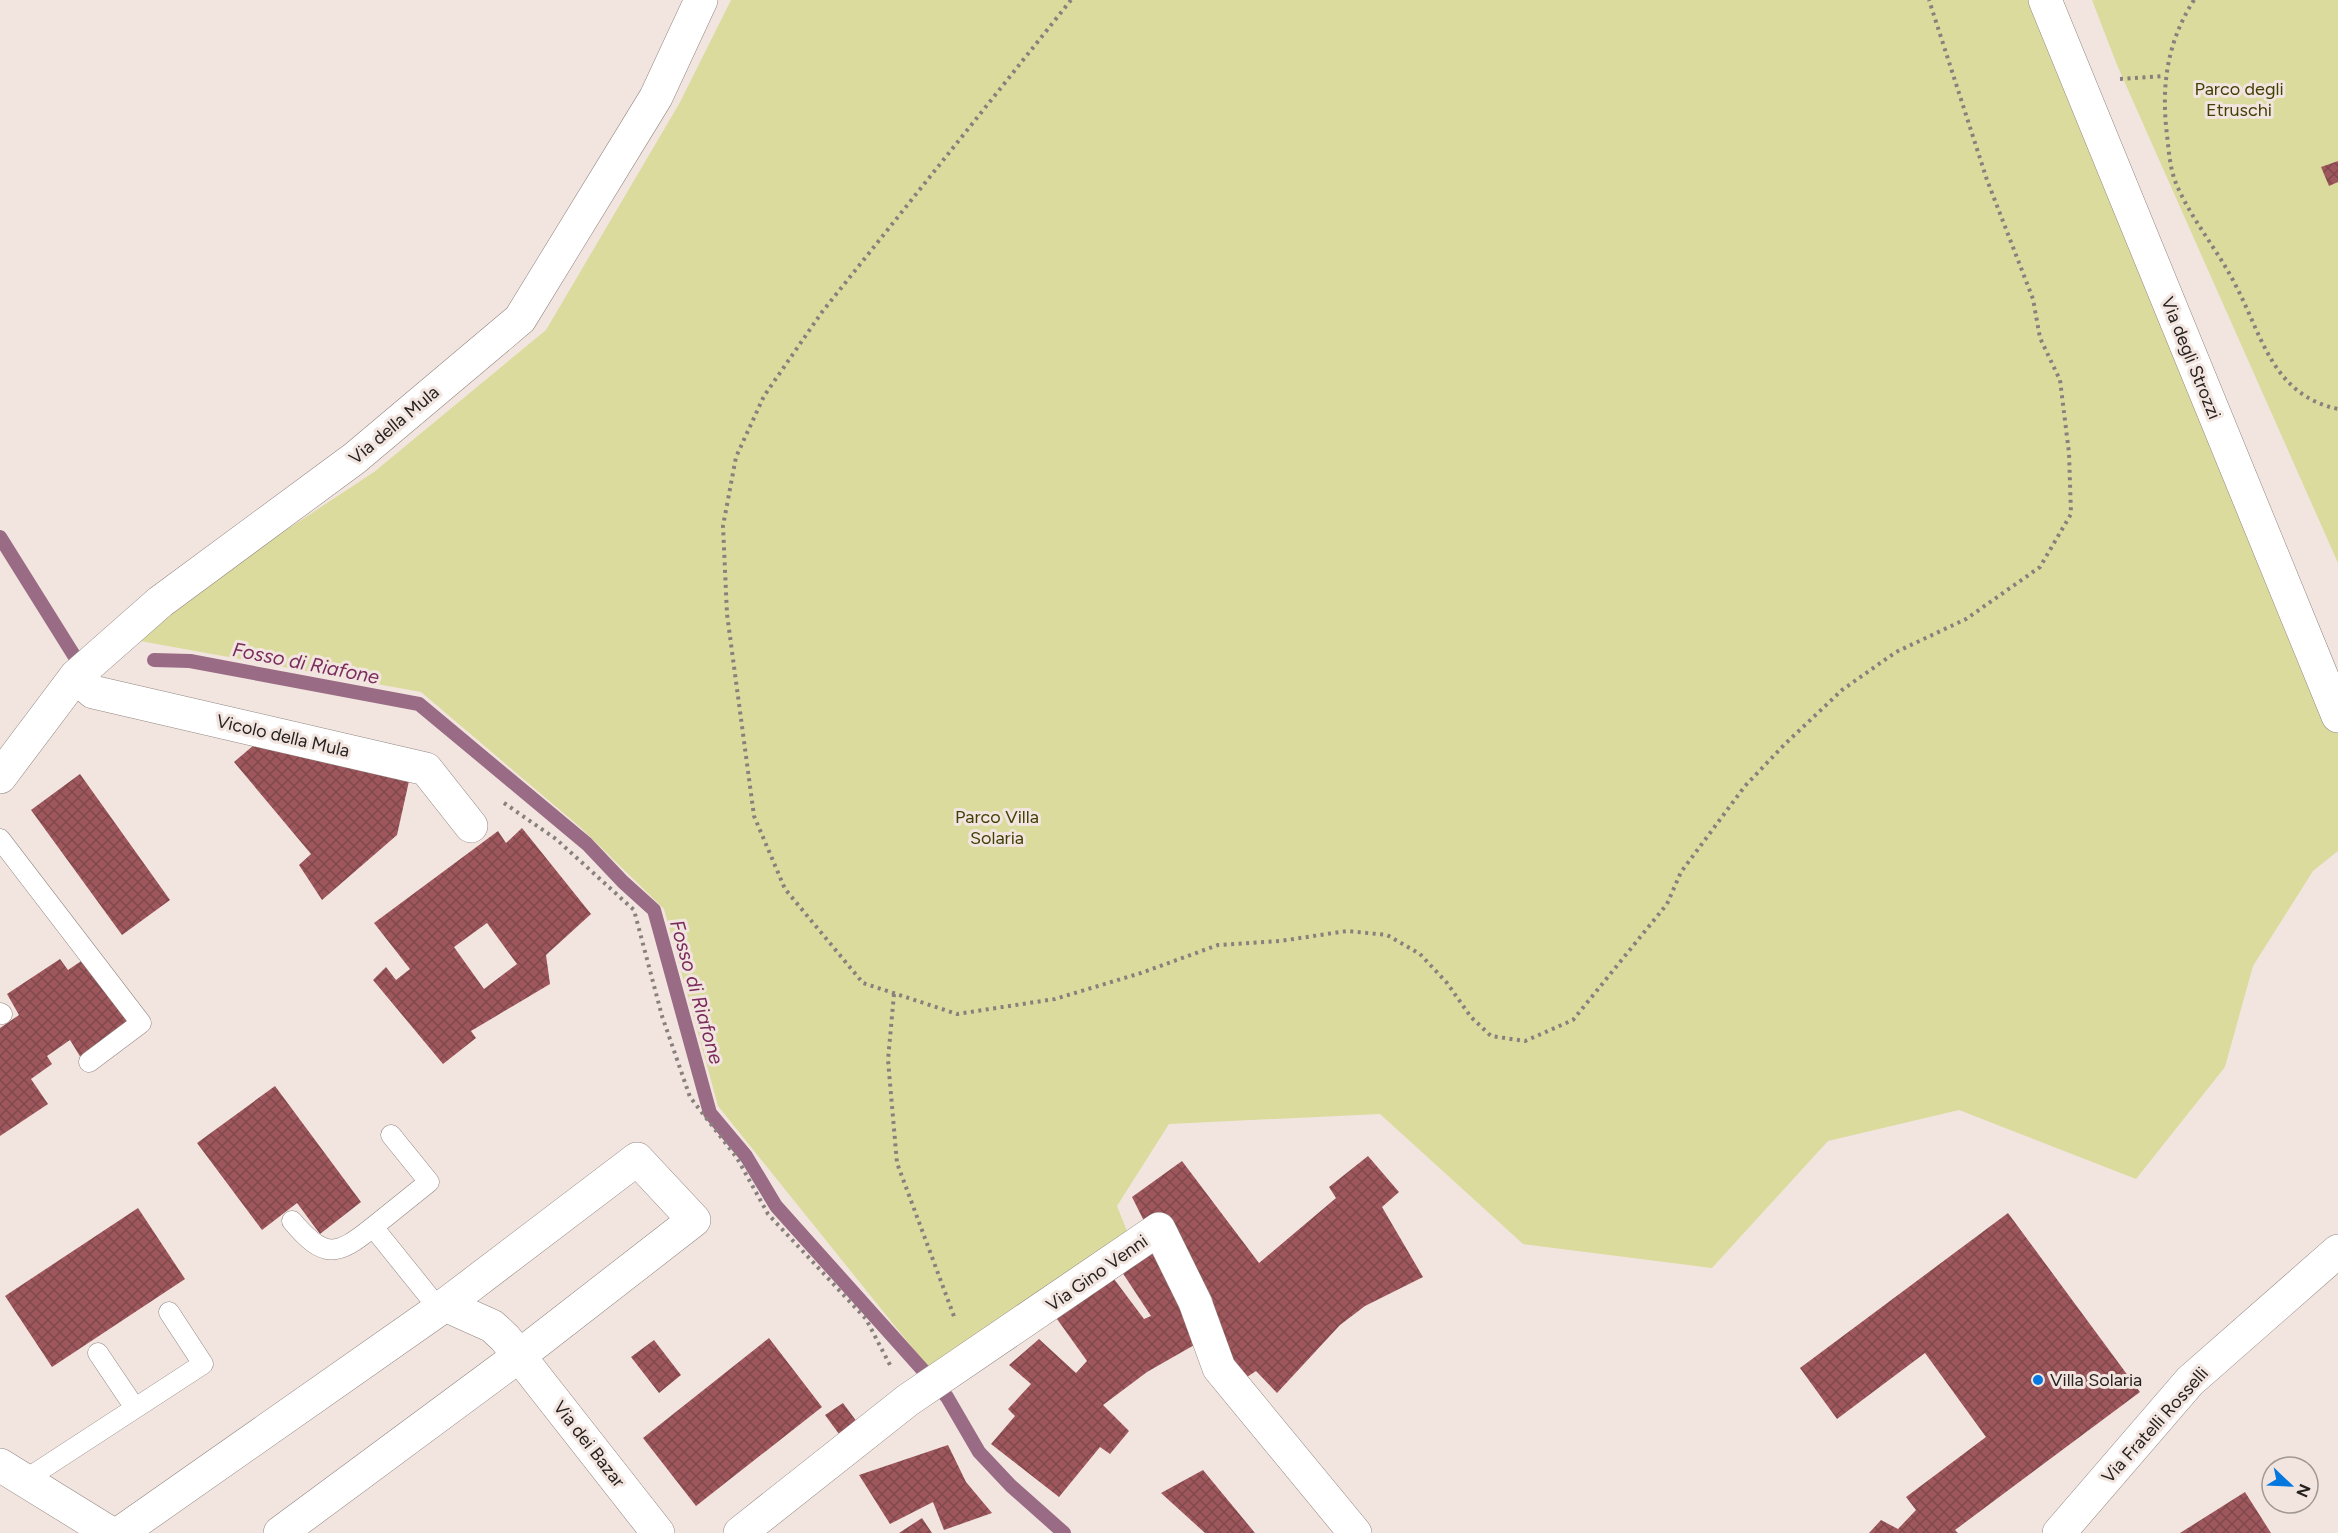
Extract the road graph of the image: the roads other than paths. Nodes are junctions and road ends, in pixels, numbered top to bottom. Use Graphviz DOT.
graph roads {
  1 [pos="701,0"];
  2 [pos="2045,0"];
  3 [pos="76,676"];
  4 [pos="2338,716"];
  5 [pos="0,777"];
  6 [pos="471,826"];
  7 [pos="0,839"];
  8 [pos="89,1062"];
  9 [pos="392,1135"];
  10 [pos="292,1221"];
  11 [pos="373,1227"];
  12 [pos="2338,1251"];
  13 [pos="442,1307"];
  14 [pos="169,1311"];
  15 [pos="98,1353"];
  16 [pos="519,1356"];
  17 [pos="135,1408"];
  18 [pos="12,1472"];
  19 [pos="110,1533"];
  20 [pos="120,1533"];
  21 [pos="280,1533"];
  22 [pos="658,1533"];
  23 [pos="740,1533"];
  24 [pos="1355,1533"];
  25 [pos="2059,1533"];
  1 -- 3 [label="street, Via della Mula"];
  2 -- 4 [label="street, Via degli Strozzi"];
  3 -- 5 [label="street, Via della Mula"];
  3 -- 6 [label="street, Vicolo della Mula"];
  7 -- 8 [label="lane"];
  9 -- 11 [label="lane"];
  10 -- 11 [label="lane"];
  11 -- 13 [label="lane"];
  12 -- 25 [label="street, Via Fratelli Rosselli"];
  13 -- 16 [label="street, Via dei Bazar"];
  13 -- 16 [label="street"];
  13 -- 20 [label="street"];
  14 -- 17 [label="lane"];
  15 -- 17 [label="lane"];
  16 -- 21 [label="street"];
  16 -- 22 [label="street, Via dei Bazar"];
  17 -- 18 [label="lane"];
  18 -- 19 [label="street"];
  23 -- 24 [label="street, Via Gino Venni"];
}
